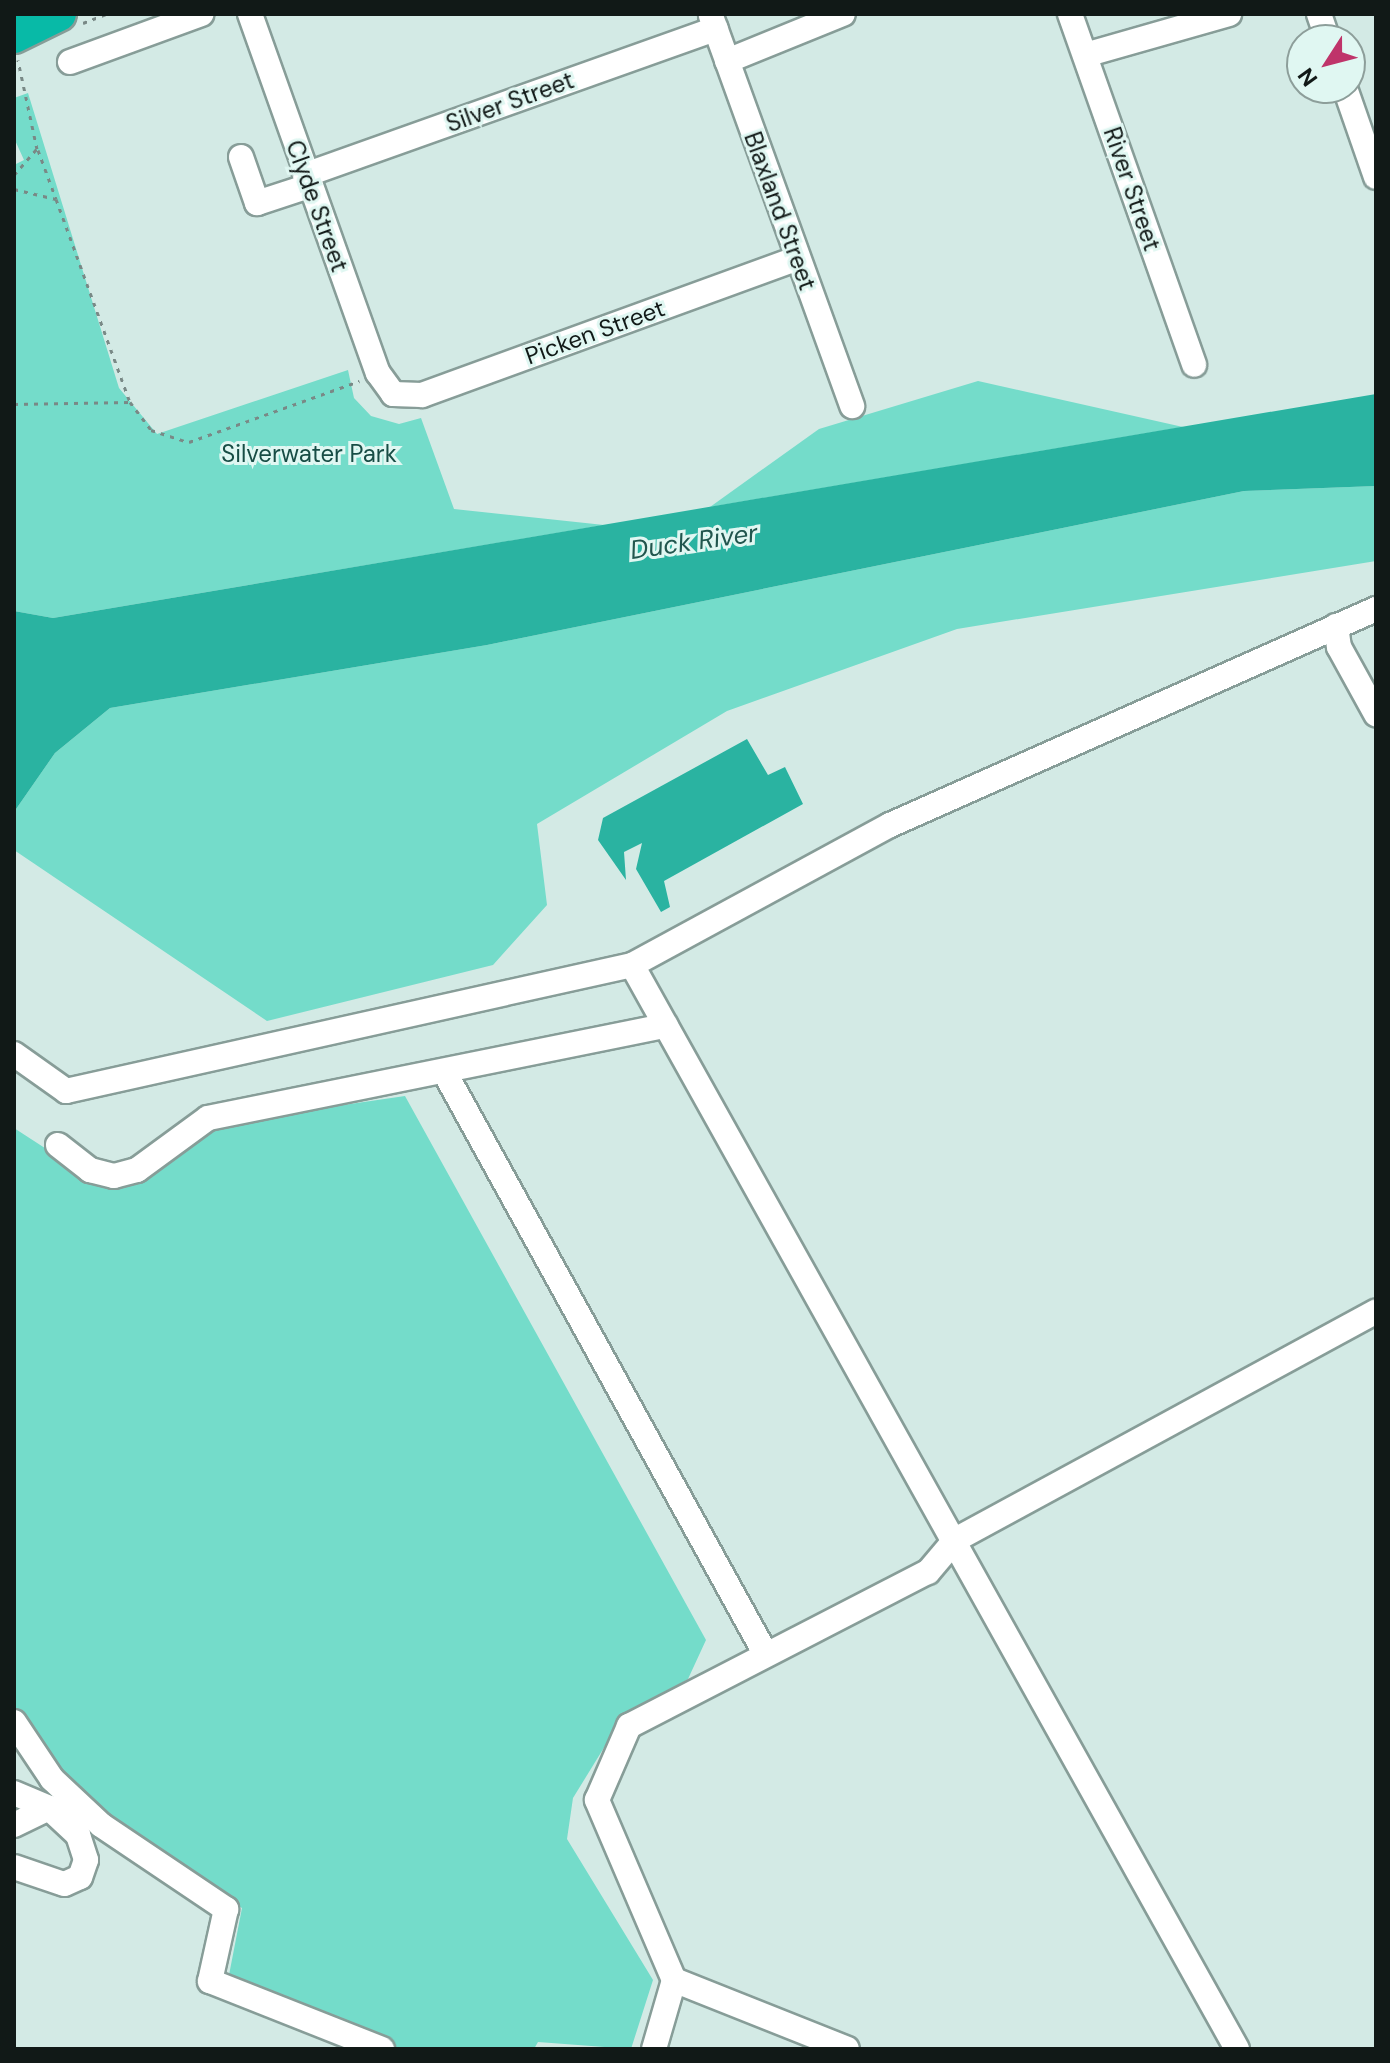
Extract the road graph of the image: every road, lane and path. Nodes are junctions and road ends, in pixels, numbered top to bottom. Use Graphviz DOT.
graph roads {
  1 [pos="59,14"];
  2 [pos="201,14"];
  3 [pos="250,14"];
  4 [pos="843,14"];
  5 [pos="1070,14"];
  6 [pos="1229,14"];
  7 [pos="713,21"];
  8 [pos="16,44"];
  9 [pos="1085,55"];
  10 [pos="727,61"];
  11 [pos="70,62"];
  12 [pos="1351,104"];
  13 [pos="37,149"];
  14 [pos="241,157"];
  15 [pos="1375,169"];
  16 [pos="14,175"];
  17 [pos="307,180"];
  18 [pos="14,189"];
  19 [pos="56,199"];
  20 [pos="796,259"];
  21 [pos="1194,365"];
  22 [pos="378,373"];
  23 [pos="393,394"];
  24 [pos="130,402"];
  25 [pos="14,404"];
  26 [pos="852,406"];
  27 [pos="1376,609"];
  28 [pos="1338,636"];
  29 [pos="1372,706"];
  30 [pos="632,965"];
  31 [pos="666,1026"];
  32 [pos="14,1054"];
  33 [pos="445,1073"];
  34 [pos="58,1145"];
  35 [pos="1376,1311"];
  36 [pos="955,1540"];
  37 [pos="764,1651"];
  38 [pos="14,1722"];
  39 [pos="14,1793"];
  40 [pos="49,1808"];
  41 [pos="14,1825"];
  42 [pos="14,1867"];
  43 [pos="674,1980"];
  44 [pos="382,2049"];
  45 [pos="654,2049"];
  46 [pos="847,2049"];
  47 [pos="1237,2049"];
  1 -- 8 [label="highway"];
  2 -- 11 [label="street"];
  3 -- 17 [label="street, Clyde Street"];
  4 -- 10 [label="street"];
  5 -- 9 [label="street, River Street"];
  6 -- 9 [label="street"];
  7 -- 10 [label="street, Blaxland Street"];
  7 -- 17 [label="street, Silver Street"];
  8 -- 13 [label="path"];
  9 -- 21 [label="street, River Street"];
  10 -- 20 [label="street, Blaxland Street"];
  12 -- 15 [label="street"];
  13 -- 16 [label="path"];
  13 -- 19 [label="path"];
  14 -- 17 [label="street, Silver Street"];
  17 -- 22 [label="street, Clyde Street"];
  18 -- 19 [label="path"];
  19 -- 24 [label="path"];
  20 -- 23 [label="street, Picken Street"];
  20 -- 26 [label="street, Blaxland Street"];
  22 -- 23 [label="street, Clyde Street"];
  22 -- 24 [label="path"];
  24 -- 25 [label="path"];
  27 -- 28 [label="street"];
  28 -- 29 [label="street"];
  28 -- 30 [label="street"];
  30 -- 31 [label="street"];
  30 -- 32 [label="street"];
  31 -- 33 [label="street"];
  31 -- 36 [label="street"];
  33 -- 34 [label="street"];
  33 -- 37 [label="street"];
  35 -- 36 [label="street"];
  36 -- 37 [label="street"];
  36 -- 47 [label="street"];
  37 -- 43 [label="street"];
  38 -- 44 [label="street"];
  39 -- 40 [label="street"];
  40 -- 41 [label="street"];
  40 -- 42 [label="street"];
  43 -- 45 [label="street"];
  43 -- 46 [label="street"];
}
